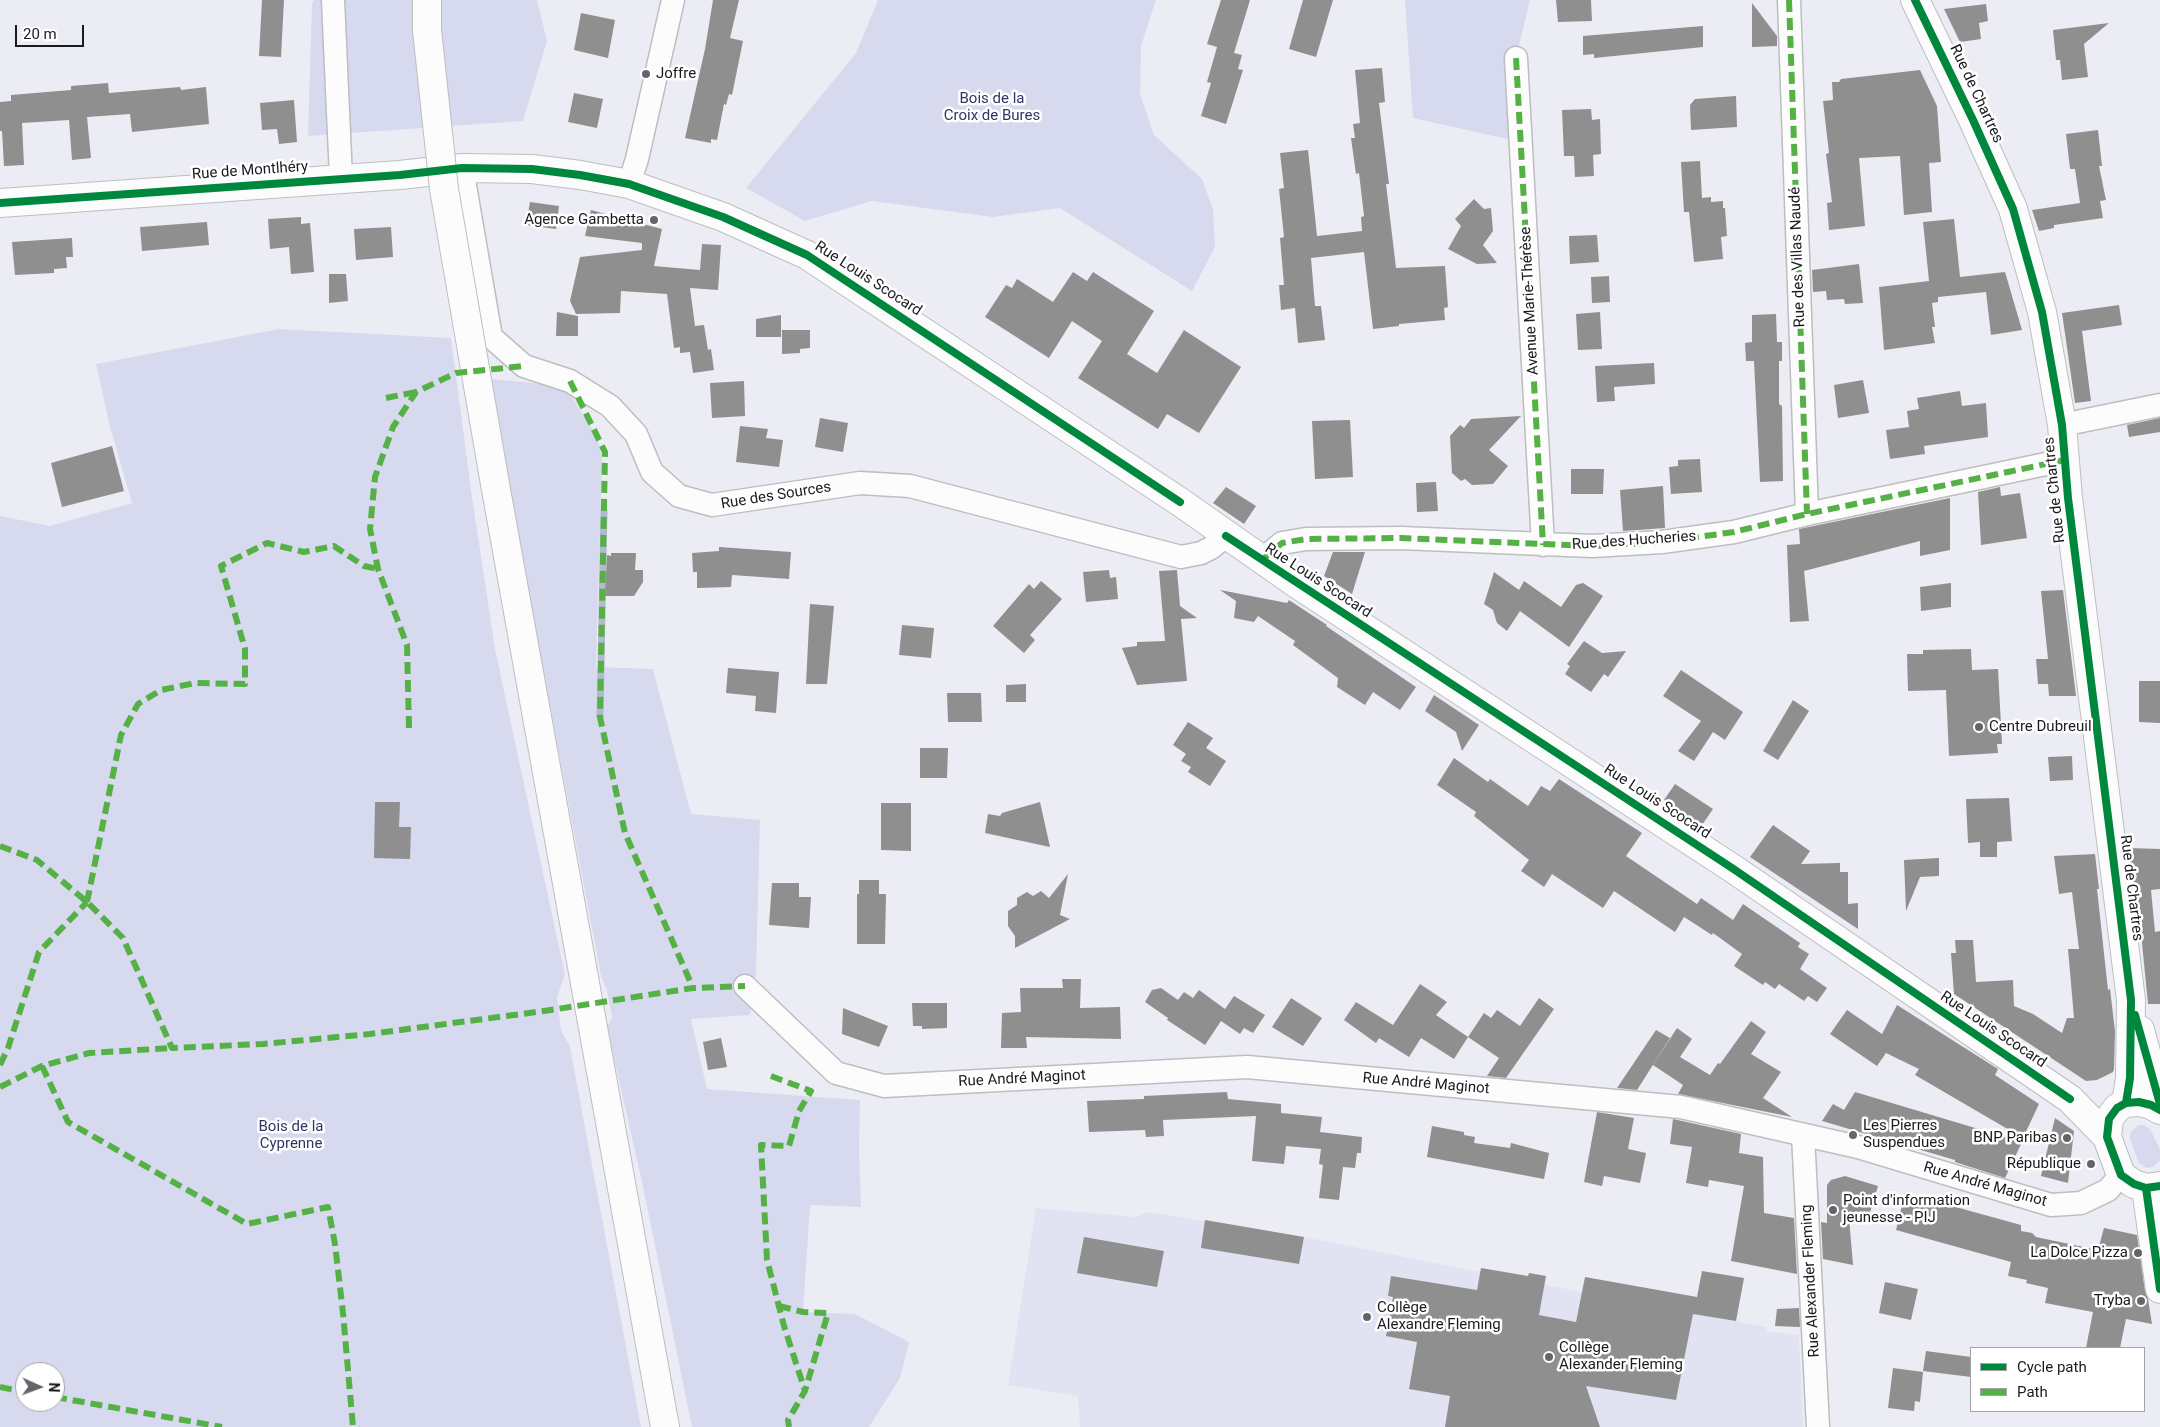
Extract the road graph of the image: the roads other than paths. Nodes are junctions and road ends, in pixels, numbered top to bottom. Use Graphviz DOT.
graph roads {
  1 [pos="332,0"];
  2 [pos="427,0"];
  3 [pos="674,0"];
  4 [pos="1789,0"];
  5 [pos="1915,0"];
  6 [pos="1516,58"];
  7 [pos="462,168"];
  8 [pos="503,168"];
  9 [pos="341,178"];
  10 [pos="629,184"];
  11 [pos="0,203"];
  12 [pos="2160,405"];
  13 [pos="2062,425"];
  14 [pos="2064,460"];
  15 [pos="1807,514"];
  16 [pos="1226,536"];
  17 [pos="1543,545"];
  18 [pos="1262,560"];
  19 [pos="745,986"];
  20 [pos="2131,1000"];
  21 [pos="2156,1071"];
  22 [pos="2070,1099"];
  23 [pos="2160,1104"];
  24 [pos="2122,1106"];
  25 [pos="2160,1110"];
  26 [pos="1803,1135"];
  27 [pos="2107,1137"];
  28 [pos="2121,1174"];
  29 [pos="2153,1187"];
  30 [pos="2160,1288"];
  31 [pos="666,1427"];
  32 [pos="1818,1427"];
  1 -- 9 [label="street"];
  2 -- 31 [label="main road, bridge"];
  3 -- 10 [label="street"];
  4 -- 15 [label="street, Rue des Villas Naudé"];
  5 -- 13 [label="main road, Rue de Chartres"];
  6 -- 17 [label="street, Avenue Marie-Thérèse"];
  7 -- 8 [label="main road, Rue de Montlhéry"];
  7 -- 9 [label="main road, Rue de Montlhéry"];
  7 -- 16 [label="street, Rue des Sources"];
  8 -- 10 [label="main road, Rue Louis Scocard"];
  9 -- 11 [label="main road, Rue de Montlhéry"];
  10 -- 16 [label="main road, Rue Louis Scocard"];
  12 -- 13 [label="street"];
  13 -- 14 [label="main road, Rue de Chartres"];
  14 -- 15 [label="street, Rue des Hucheries"];
  14 -- 20 [label="main road, Rue de Chartres"];
  15 -- 17 [label="street, Rue des Hucheries"];
  16 -- 18 [label="main road, Rue Louis Scocard"];
  17 -- 18 [label="street, Rue des Hucheries"];
  18 -- 22 [label="main road, Rue Louis Scocard"];
  19 -- 26 [label="street, Rue André Maginot"];
  20 -- 21 [label="main road, Rue de Chartres"];
  20 -- 24 [label="main road, Rue de Chartres"];
  21 -- 23 [label="main road, Rue de Chartres"];
  22 -- 24 [label="main road, Rue Louis Scocard"];
  22 -- 27 [label="main road, Rue Louis Scocard"];
  24 -- 25 [label="main road, Rue Louis Scocard"];
  24 -- 27 [label="main road, Rue de Chartres"];
  26 -- 28 [label="street, Rue André Maginot"];
  26 -- 32 [label="street, Rue Alexander Fleming"];
  27 -- 28 [label="main road"];
  28 -- 29 [label="main road"];
  29 -- 30 [label="main road"];
}
